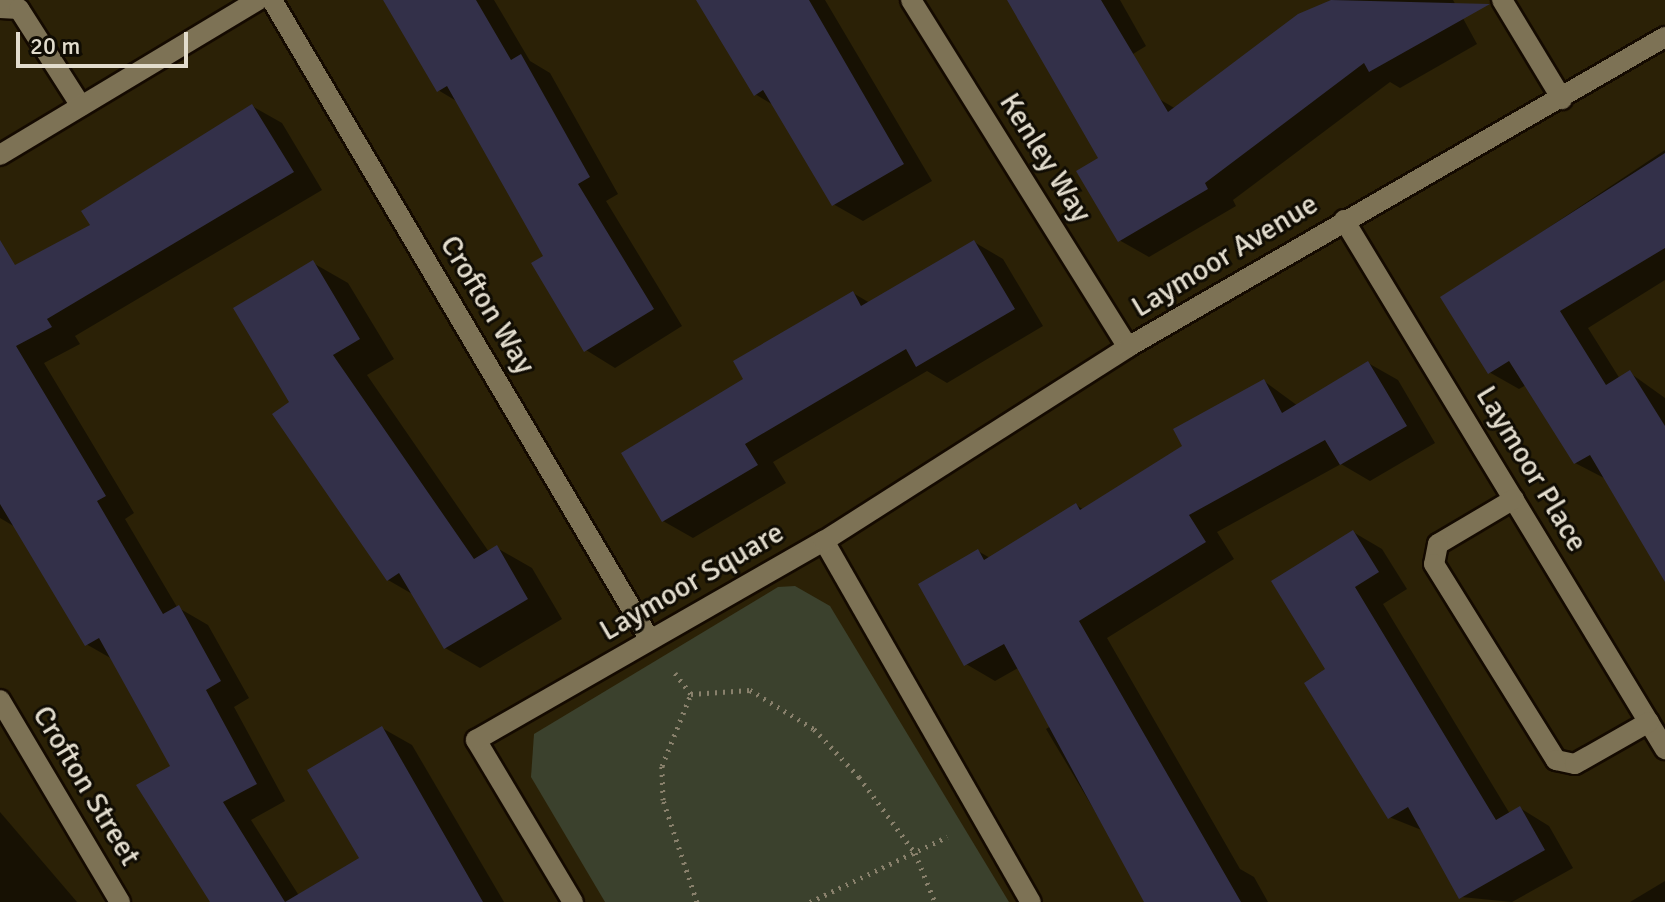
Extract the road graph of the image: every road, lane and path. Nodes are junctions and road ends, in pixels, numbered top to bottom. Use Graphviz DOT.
graph roads {
  1 [pos="258,0"];
  2 [pos="272,0"];
  3 [pos="911,0"];
  4 [pos="1502,0"];
  5 [pos="0,8"];
  6 [pos="1665,37"];
  7 [pos="1562,99"];
  8 [pos="81,106"];
  9 [pos="0,155"];
  10 [pos="1344,220"];
  11 [pos="1128,347"];
  12 [pos="1514,499"];
  13 [pos="824,541"];
  14 [pos="650,640"];
  15 [pos="0,700"];
  16 [pos="1649,722"];
  17 [pos="1665,749"];
  18 [pos="984,818"];
  19 [pos="915,853"];
  20 [pos="120,902"];
  21 [pos="573,902"];
  22 [pos="697,902"];
  23 [pos="810,902"];
  24 [pos="935,902"];
  25 [pos="1031,902"];
  1 -- 8 [label="street"];
  2 -- 14 [label="street, Crofton Way"];
  3 -- 11 [label="street, Kenley Way"];
  4 -- 7 [label="street"];
  5 -- 8 [label="street"];
  6 -- 7 [label="street, Laymoor Avenue"];
  7 -- 10 [label="street, Laymoor Avenue"];
  8 -- 9 [label="street"];
  10 -- 11 [label="street, Laymoor Avenue"];
  10 -- 12 [label="street, Laymoor Place"];
  11 -- 13 [label="street, Laymoor Avenue"];
  12 -- 16 [label="street, Laymoor Place"];
  12 -- 16 [label="street"];
  13 -- 14 [label="street, Laymoor Square"];
  13 -- 18 [label="street, Laymoor Square"];
  14 -- 21 [label="street, Laymoor Square"];
  15 -- 20 [label="street, Crofton Street"];
  16 -- 17 [label="street, Laymoor Place"];
  18 -- 19 [label="path"];
  18 -- 25 [label="street, Laymoor Square"];
  19 -- 22 [label="path"];
  19 -- 23 [label="path"];
  19 -- 24 [label="path"];
}
